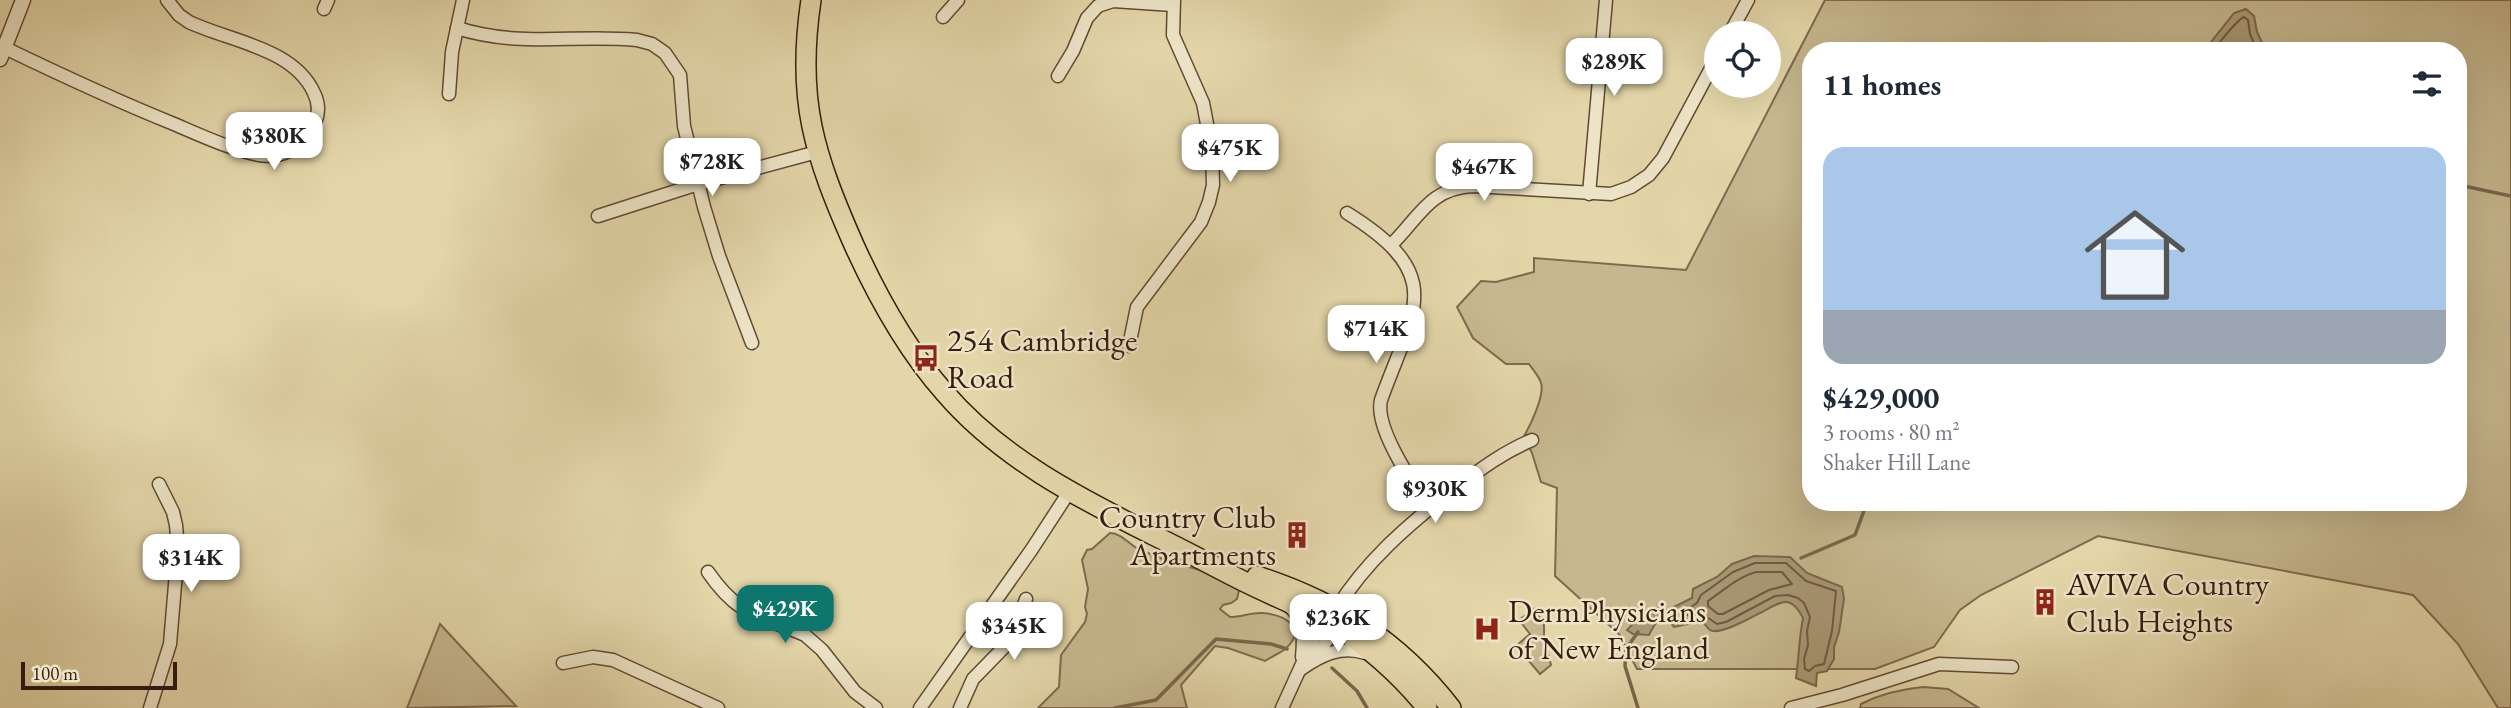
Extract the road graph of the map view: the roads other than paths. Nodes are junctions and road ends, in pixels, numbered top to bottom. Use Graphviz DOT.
graph roads {
  1 [pos="23,0"];
  2 [pos="167,0"];
  3 [pos="463,0"];
  4 [pos="811,0"];
  5 [pos="958,0"];
  6 [pos="1606,0"];
  7 [pos="1748,0"];
  8 [pos="1173,3"];
  9 [pos="943,17"];
  10 [pos="1737,21"];
  11 [pos="457,28"];
  12 [pos="3,54"];
  13 [pos="1058,76"];
  14 [pos="1704,82"];
  15 [pos="449,94"];
  16 [pos="817,152"];
  17 [pos="698,184"];
  18 [pos="1589,194"];
  19 [pos="1347,213"];
  20 [pos="598,216"];
  21 [pos="1391,245"];
  22 [pos="752,343"];
  23 [pos="1129,346"];
  24 [pos="1532,440"];
  25 [pos="159,484"];
  26 [pos="1069,492"];
  27 [pos="1429,509"];
  28 [pos="1208,562"];
  29 [pos="708,572"];
  30 [pos="1026,599"];
  31 [pos="1284,601"];
  32 [pos="1332,618"];
  33 [pos="1313,661"];
  34 [pos="563,663"];
  35 [pos="2012,667"];
  36 [pos="1301,669"];
  37 [pos="1391,670"];
  38 [pos="149,708"];
  39 [pos="718,708"];
  40 [pos="876,708"];
  41 [pos="920,708"];
  42 [pos="960,708"];
  43 [pos="1282,708"];
  44 [pos="1427,708"];
  45 [pos="1451,708"];
  46 [pos="1791,708"];
  1 -- 12 [label="street"];
  2 -- 12 [label="street"];
  3 -- 11 [label="street"];
  4 -- 16 [label="highway"];
  5 -- 9 [label="street"];
  6 -- 18 [label="street"];
  7 -- 10 [label="street"];
  8 -- 13 [label="street"];
  8 -- 23 [label="street"];
  11 -- 15 [label="street"];
  11 -- 17 [label="street"];
  14 -- 18 [label="street"];
  16 -- 17 [label="street"];
  16 -- 26 [label="highway"];
  17 -- 20 [label="street"];
  17 -- 22 [label="street"];
  18 -- 21 [label="street"];
  19 -- 21 [label="street"];
  21 -- 27 [label="street"];
  24 -- 27 [label="street"];
  25 -- 38 [label="street"];
  26 -- 28 [label="highway"];
  26 -- 41 [label="street"];
  27 -- 32 [label="street"];
  28 -- 31 [label="highway"];
  28 -- 32 [label="highway"];
  29 -- 40 [label="street"];
  30 -- 42 [label="street"];
  31 -- 32 [label="highway"];
  31 -- 36 [label="street"];
  32 -- 33 [label="street"];
  32 -- 36 [label="street"];
  32 -- 37 [label="highway"];
  32 -- 45 [label="highway"];
  33 -- 36 [label="street"];
  33 -- 37 [label="street"];
  34 -- 39 [label="street"];
  35 -- 46 [label="street"];
  36 -- 43 [label="street"];
  37 -- 44 [label="highway"];
}
